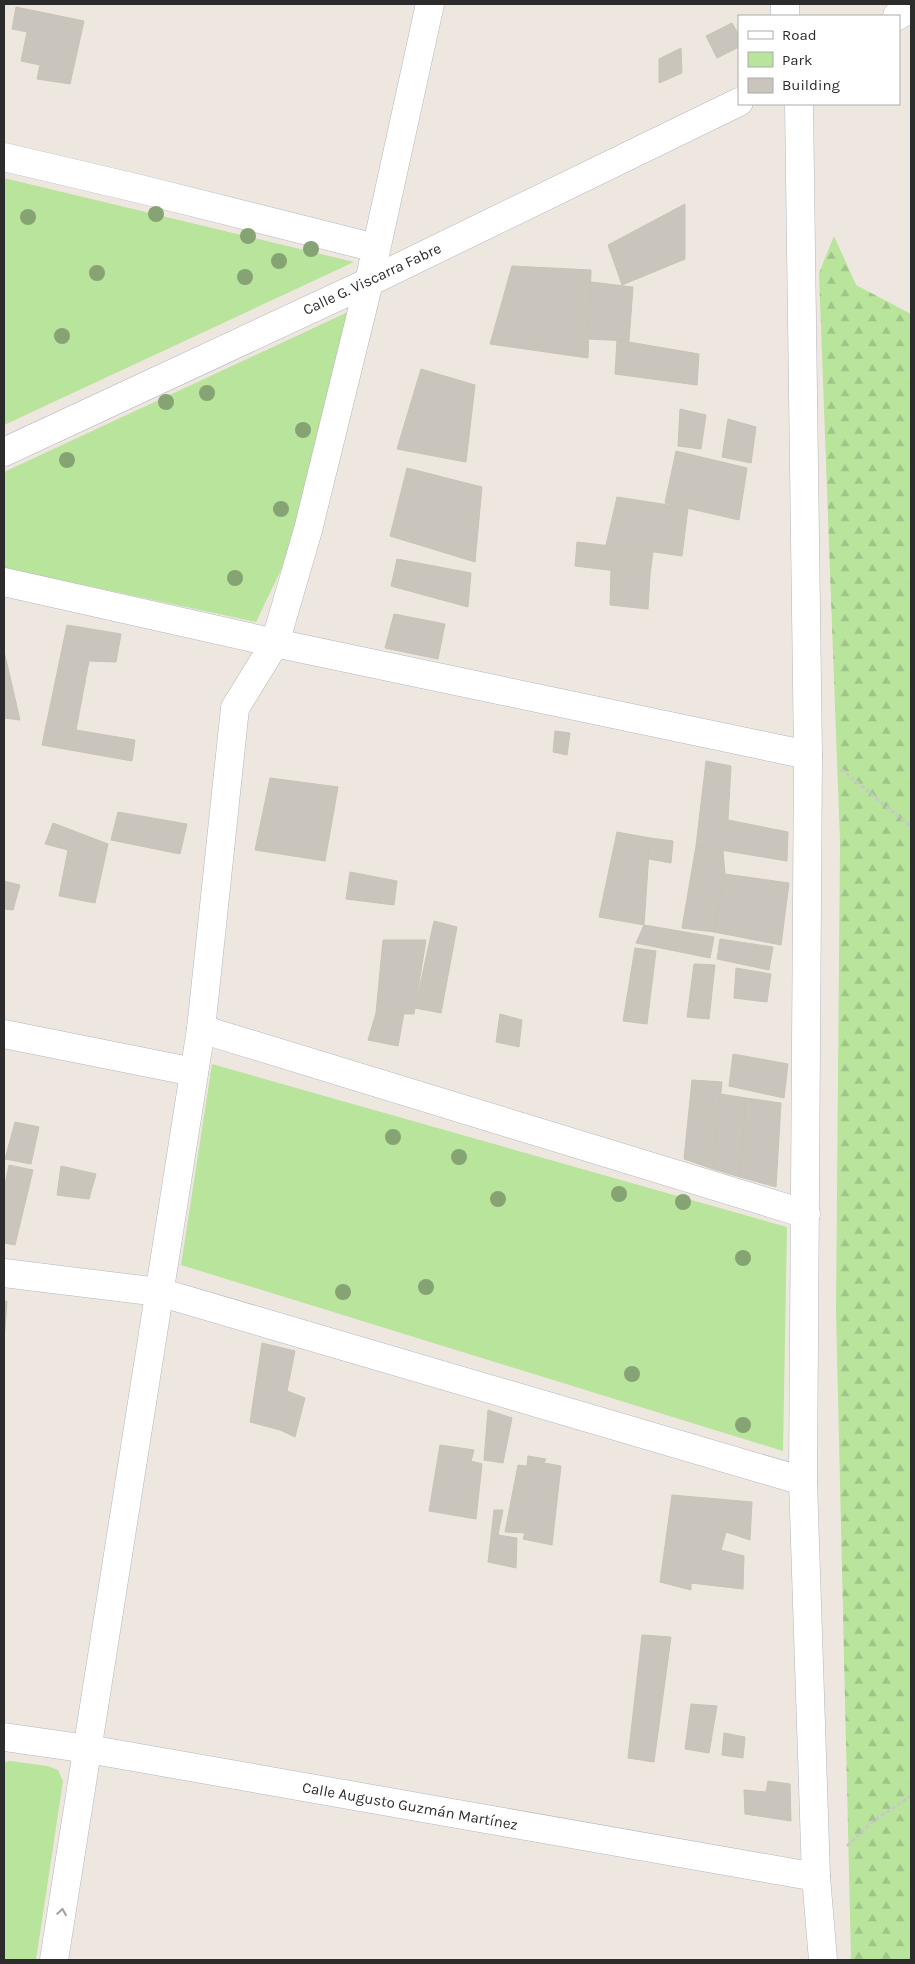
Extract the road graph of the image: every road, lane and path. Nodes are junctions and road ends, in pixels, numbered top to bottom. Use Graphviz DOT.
graph roads {
  1 [pos="430,4"];
  2 [pos="911,8"];
  3 [pos="899,15"];
  4 [pos="738,102"];
  5 [pos="799,105"];
  6 [pos="4,157"];
  7 [pos="376,248"];
  8 [pos="369,282"];
  9 [pos="4,452"];
  10 [pos="4,582"];
  11 [pos="275,643"];
  12 [pos="808,755"];
  13 [pos="911,827"];
  14 [pos="201,1029"];
  15 [pos="4,1034"];
  16 [pos="194,1072"];
  17 [pos="806,1214"];
  18 [pos="4,1273"];
  19 [pos="160,1292"];
  20 [pos="804,1481"];
  21 [pos="4,1737"];
  22 [pos="88,1750"];
  23 [pos="911,1796"];
  24 [pos="816,1877"];
  25 [pos="54,1960"];
  26 [pos="822,1960"];
  1 -- 7 [label="street"];
  2 -- 3 [label="street"];
  4 -- 8 [label="street, Calle G. Viscarra Fabre"];
  5 -- 12 [label="street"];
  6 -- 7 [label="street"];
  7 -- 8 [label="street"];
  8 -- 9 [label="street, Calle G. Viscarra Fabre"];
  8 -- 11 [label="street"];
  10 -- 11 [label="street"];
  11 -- 12 [label="street"];
  11 -- 14 [label="street"];
  12 -- 13 [label="path"];
  12 -- 17 [label="street"];
  14 -- 16 [label="street"];
  14 -- 17 [label="street"];
  15 -- 16 [label="street"];
  16 -- 19 [label="street"];
  17 -- 20 [label="street"];
  18 -- 19 [label="street"];
  19 -- 20 [label="street"];
  19 -- 22 [label="street"];
  20 -- 24 [label="street"];
  21 -- 22 [label="street, Calle Augusto Guzmán Martínez"];
  22 -- 24 [label="street, Calle Augusto Guzmán Martínez"];
  25 -- 22 [label="street, one-way"];
  23 -- 24 [label="path"];
  24 -- 26 [label="street"];
}
